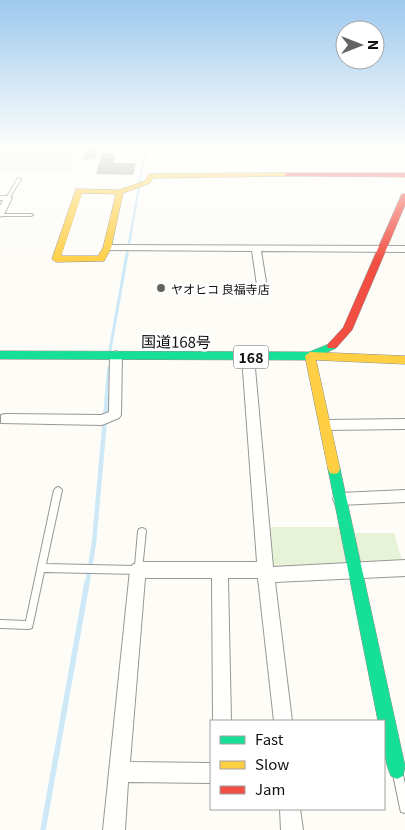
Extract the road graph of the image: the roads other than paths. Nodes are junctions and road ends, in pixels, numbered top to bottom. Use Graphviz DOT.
graph roads {
  1 [pos="14,186"];
  2 [pos="138,186"];
  3 [pos="120,192"];
  4 [pos="405,196"];
  5 [pos="4,198"];
  6 [pos="0,214"];
  7 [pos="31,214"];
  8 [pos="107,248"];
  9 [pos="256,248"];
  10 [pos="383,248"];
  11 [pos="405,249"];
  12 [pos="245,288"];
  13 [pos="0,355"];
  14 [pos="116,355"];
  15 [pos="310,356"];
  16 [pos="248,357"];
  17 [pos="405,360"];
  18 [pos="5,419"];
  19 [pos="405,424"];
  20 [pos="326,425"];
  21 [pos="58,490"];
  22 [pos="405,496"];
  23 [pos="340,499"];
  24 [pos="142,531"];
  25 [pos="42,568"];
  26 [pos="405,568"];
  27 [pos="138,570"];
  28 [pos="220,570"];
  29 [pos="354,571"];
  30 [pos="266,573"];
  31 [pos="0,624"];
  32 [pos="222,720"];
  33 [pos="282,720"];
  34 [pos="385,720"];
  35 [pos="385,721"];
  36 [pos="395,770"];
  37 [pos="118,772"];
  38 [pos="210,773"];
  39 [pos="405,808"];
  40 [pos="290,810"];
  41 [pos="114,830"];
  42 [pos="292,830"];
  1 -- 5 [label="lane"];
  2 -- 3 [label="main road"];
  3 -- 8 [label="main road"];
  3 -- 8 [label="main road"];
  4 -- 10 [label="main road, 国道168号 / 168"];
  5 -- 6 [label="street"];
  6 -- 7 [label="lane"];
  8 -- 9 [label="street"];
  9 -- 10 [label="street"];
  9 -- 12 [label="street"];
  10 -- 11 [label="street"];
  10 -- 15 [label="main road, 国道168号 / 168"];
  13 -- 14 [label="main road, 国道168号 / 168"];
  14 -- 16 [label="main road, 国道168号 / 168"];
  14 -- 18 [label="street"];
  15 -- 16 [label="main road, 国道168号 / 168"];
  15 -- 17 [label="main road"];
  15 -- 20 [label="main road"];
  16 -- 30 [label="street"];
  19 -- 20 [label="street"];
  20 -- 23 [label="main road"];
  21 -- 25 [label="lane"];
  22 -- 23 [label="street"];
  23 -- 29 [label="main road"];
  24 -- 27 [label="lane"];
  25 -- 27 [label="lane"];
  25 -- 31 [label="lane"];
  26 -- 29 [label="street"];
  27 -- 28 [label="street"];
  27 -- 37 [label="street"];
  28 -- 30 [label="street"];
  28 -- 32 [label="street"];
  29 -- 30 [label="street"];
  29 -- 34 [label="main road"];
  30 -- 33 [label="street"];
  35 -- 36 [label="main road"];
  36 -- 39 [label="lane"];
  37 -- 38 [label="street"];
  37 -- 41 [label="street"];
  40 -- 42 [label="street"];
}
